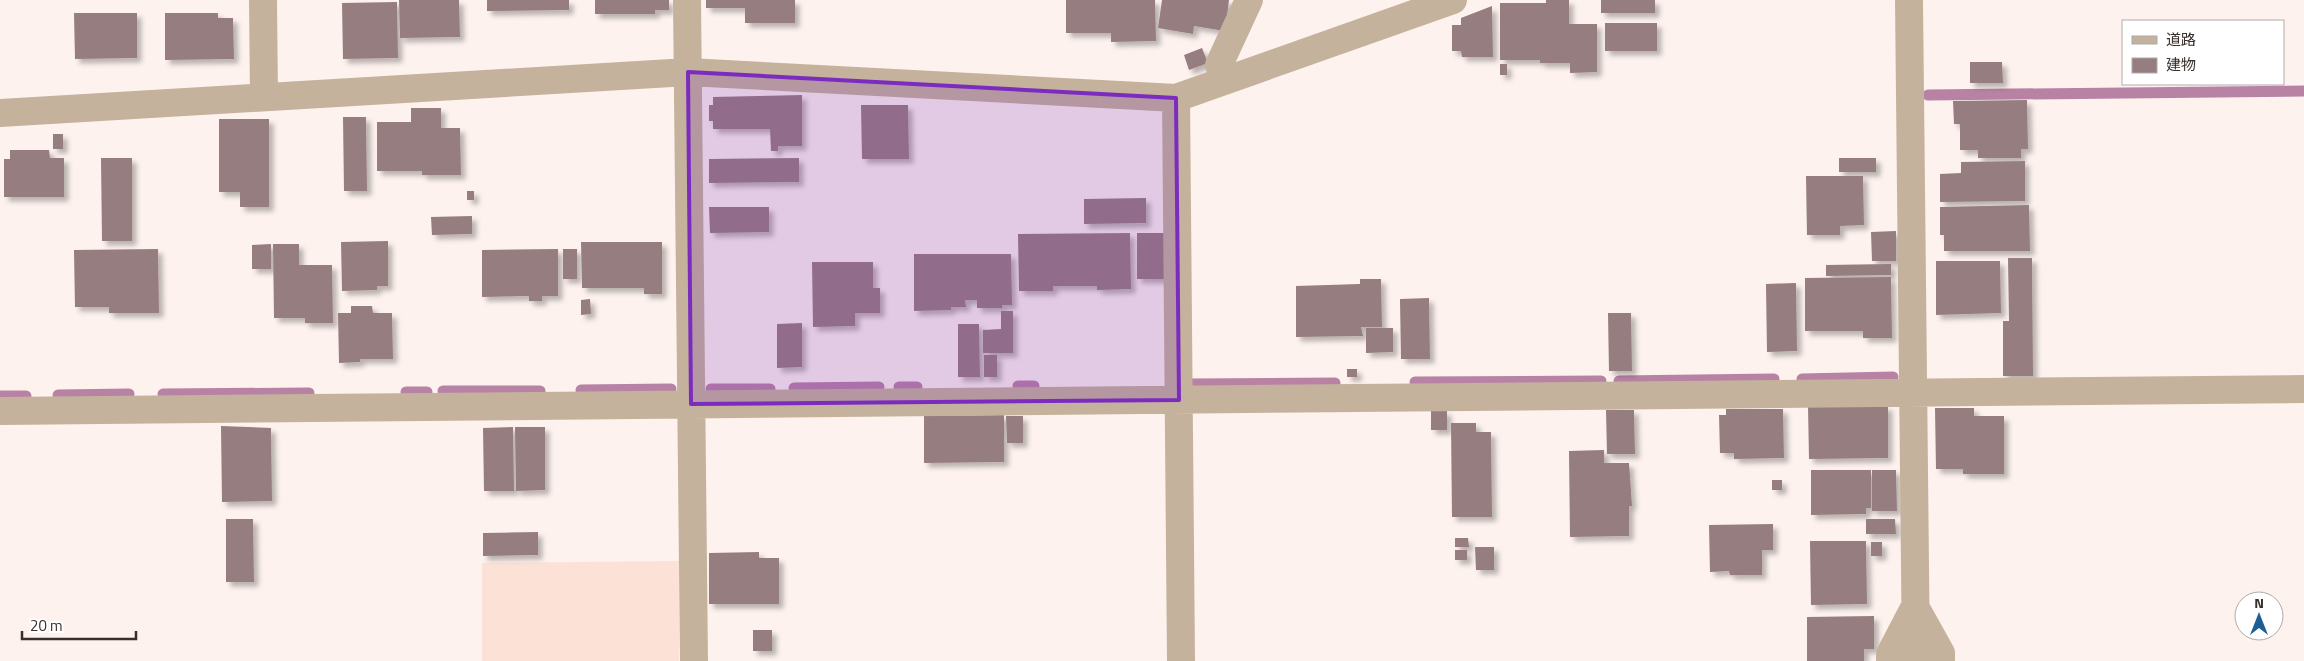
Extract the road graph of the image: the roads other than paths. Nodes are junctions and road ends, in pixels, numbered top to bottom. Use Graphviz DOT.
graph roads {
  1 [pos="263,0"];
  2 [pos="687,0"];
  3 [pos="1249,0"];
  4 [pos="1453,0"];
  5 [pos="1909,0"];
  6 [pos="688,72"];
  7 [pos="1226,80"];
  8 [pos="264,97"];
  9 [pos="1176,98"];
  10 [pos="0,113"];
  11 [pos="2304,389"];
  12 [pos="1913,393"];
  13 [pos="1179,400"];
  14 [pos="691,404"];
  15 [pos="0,411"];
  16 [pos="1915,606"];
  17 [pos="694,661"];
  18 [pos="1181,661"];
  19 [pos="1890,661"];
  20 [pos="1916,661"];
  21 [pos="1941,661"];
  1 -- 8 [label="street"];
  2 -- 6 [label="street"];
  3 -- 7 [label="street"];
  4 -- 7 [label="street"];
  5 -- 12 [label="street"];
  6 -- 8 [label="street"];
  6 -- 9 [label="street"];
  6 -- 14 [label="street"];
  7 -- 9 [label="street"];
  8 -- 10 [label="street"];
  9 -- 13 [label="street"];
  11 -- 12 [label="street"];
  12 -- 13 [label="street"];
  12 -- 16 [label="street"];
  13 -- 14 [label="street"];
  13 -- 18 [label="street"];
  14 -- 15 [label="street"];
  14 -- 17 [label="street"];
  16 -- 19 [label="street"];
  16 -- 20 [label="street"];
  16 -- 21 [label="street"];
}
